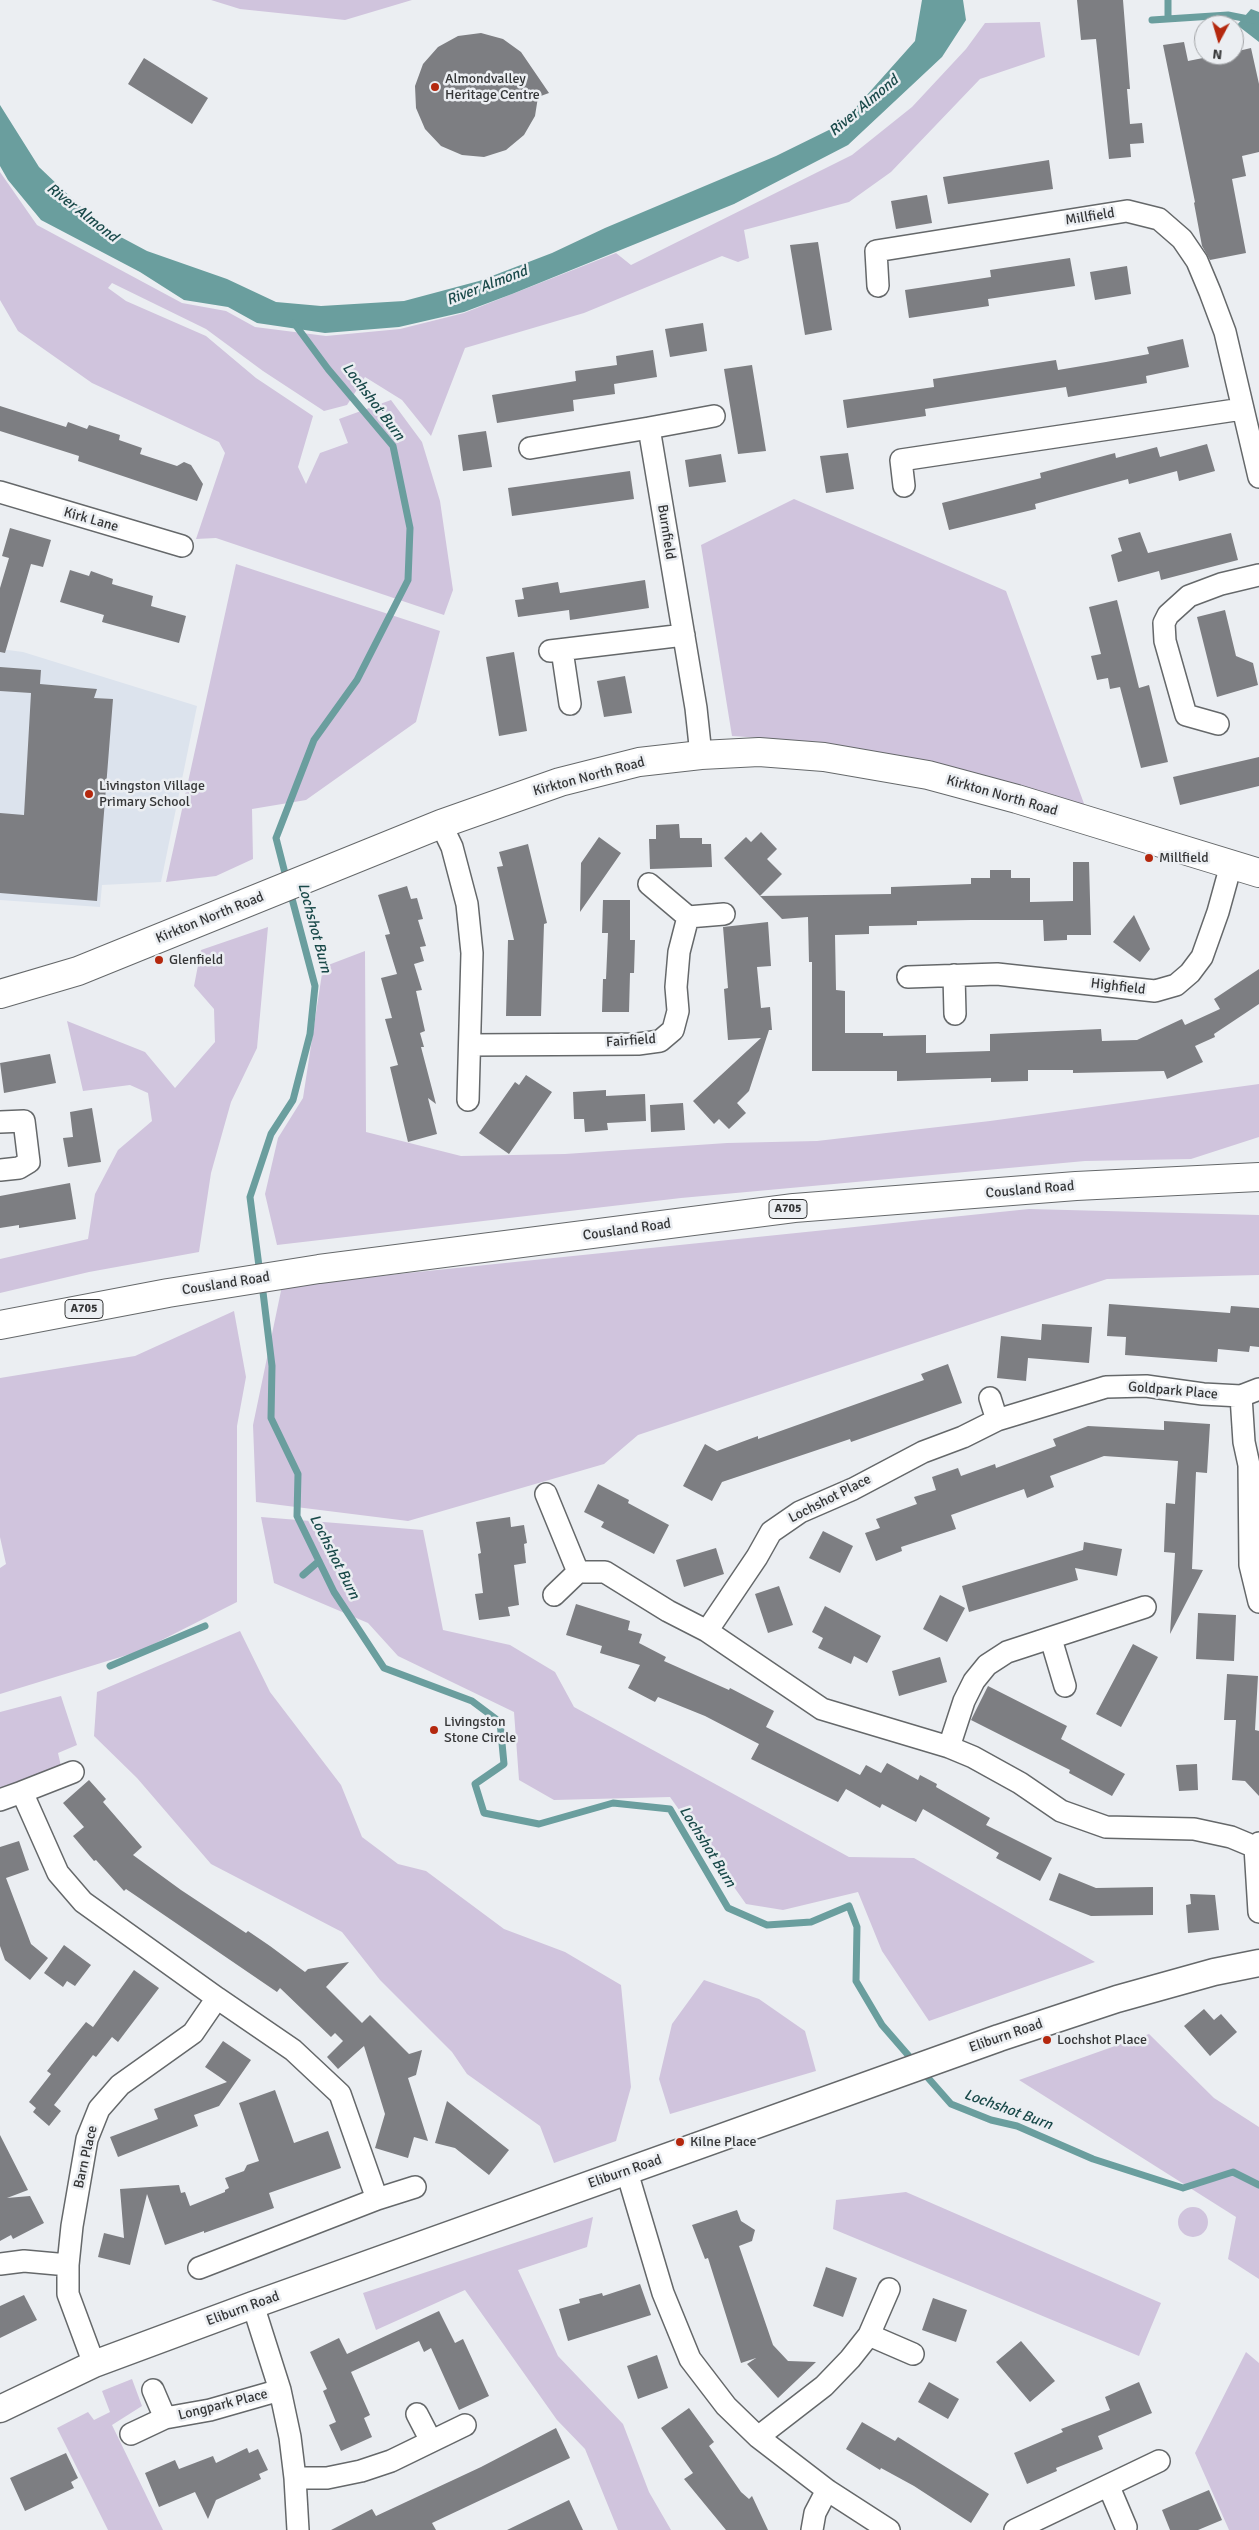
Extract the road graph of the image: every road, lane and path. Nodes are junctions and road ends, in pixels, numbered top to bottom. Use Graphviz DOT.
graph roads {
  1 [pos="878,286"];
  2 [pos="1242,409"];
  3 [pos="714,416"];
  4 [pos="650,428"];
  5 [pos="530,448"];
  6 [pos="1259,477"];
  7 [pos="904,486"];
  8 [pos="0,492"];
  9 [pos="182,546"];
  10 [pos="1259,575"];
  11 [pos="684,635"];
  12 [pos="570,704"];
  13 [pos="1218,724"];
  14 [pos="702,755"];
  15 [pos="441,824"];
  16 [pos="1231,865"];
  17 [pos="1259,873"];
  18 [pos="649,884"];
  19 [pos="724,914"];
  20 [pos="688,917"];
  21 [pos="954,975"];
  22 [pos="908,977"];
  23 [pos="0,994"];
  24 [pos="955,1014"];
  25 [pos="471,1045"];
  26 [pos="468,1100"];
  27 [pos="0,1122"];
  28 [pos="0,1170"];
  29 [pos="1259,1177"];
  30 [pos="0,1325"];
  31 [pos="1106,1387"];
  32 [pos="1250,1393"];
  33 [pos="990,1398"];
  34 [pos="997,1420"];
  35 [pos="546,1494"];
  36 [pos="578,1572"];
  37 [pos="554,1595"];
  38 [pos="1259,1602"];
  39 [pos="1145,1607"];
  40 [pos="707,1630"];
  41 [pos="1051,1639"];
  42 [pos="1065,1686"];
  43 [pos="950,1747"];
  44 [pos="74,1772"];
  45 [pos="22,1792"];
  46 [pos="0,1800"];
  47 [pos="1257,1845"];
  48 [pos="1259,1912"];
  49 [pos="1259,1962"];
  50 [pos="217,1998"];
  51 [pos="627,2172"];
  52 [pos="415,2187"];
  53 [pos="377,2199"];
  54 [pos="0,2264"];
  55 [pos="68,2265"];
  56 [pos="198,2268"];
  57 [pos="889,2289"];
  58 [pos="253,2305"];
  59 [pos="869,2335"];
  60 [pos="913,2354"];
  61 [pos="94,2364"];
  62 [pos="153,2390"];
  63 [pos="280,2390"];
  64 [pos="0,2410"];
  65 [pos="417,2414"];
  66 [pos="165,2418"];
  67 [pos="465,2425"];
  68 [pos="131,2434"];
  69 [pos="758,2437"];
  70 [pos="431,2441"];
  71 [pos="1159,2461"];
  72 [pos="295,2478"];
  73 [pos="1109,2487"];
  74 [pos="828,2490"];
  75 [pos="1126,2527"];
  76 [pos="298,2530"];
  77 [pos="812,2530"];
  78 [pos="889,2530"];
  79 [pos="1015,2530"];
  1 -- 2 [label="street, Millfield"];
  2 -- 6 [label="street, Millfield"];
  2 -- 7 [label="street"];
  3 -- 4 [label="street"];
  4 -- 5 [label="street"];
  4 -- 11 [label="street, Burnfield"];
  8 -- 9 [label="street, Kirk Lane"];
  10 -- 13 [label="street"];
  11 -- 12 [label="street"];
  11 -- 14 [label="street, Burnfield"];
  14 -- 15 [label="main road, Kirkton North Road"];
  14 -- 16 [label="main road, Kirkton North Road"];
  15 -- 23 [label="main road, Kirkton North Road"];
  15 -- 25 [label="street"];
  16 -- 17 [label="main road, Kirkton North Road"];
  16 -- 21 [label="street, Highfield"];
  18 -- 20 [label="street"];
  19 -- 20 [label="street"];
  20 -- 25 [label="street, Fairfield"];
  21 -- 22 [label="street, Highfield"];
  21 -- 24 [label="street"];
  25 -- 26 [label="street"];
  27 -- 28 [label="street"];
  29 -- 30 [label="main road, Cousland Road / A705"];
  31 -- 32 [label="street, Goldpark Place"];
  31 -- 34 [label="street, Lochshot Place"];
  32 -- 38 [label="street, Goldpark Place"];
  33 -- 34 [label="street"];
  34 -- 40 [label="street, Lochshot Place"];
  35 -- 36 [label="street"];
  36 -- 37 [label="street"];
  36 -- 40 [label="street"];
  39 -- 41 [label="street"];
  40 -- 43 [label="street"];
  41 -- 42 [label="street"];
  41 -- 43 [label="street"];
  43 -- 47 [label="street"];
  44 -- 45 [label="street"];
  45 -- 46 [label="street"];
  45 -- 50 [label="street"];
  47 -- 48 [label="street"];
  49 -- 51 [label="street, Eliburn Road"];
  50 -- 53 [label="street"];
  50 -- 55 [label="street, Barn Place"];
  51 -- 58 [label="street, Eliburn Road"];
  51 -- 69 [label="street"];
  52 -- 53 [label="street"];
  53 -- 56 [label="street"];
  54 -- 55 [label="street"];
  55 -- 61 [label="street, Barn Place"];
  57 -- 59 [label="street"];
  58 -- 61 [label="street, Eliburn Road"];
  58 -- 63 [label="street, Longpark Place"];
  59 -- 60 [label="street"];
  59 -- 69 [label="street"];
  61 -- 64 [label="street, Eliburn Road"];
  62 -- 66 [label="street, Longpark Place"];
  63 -- 66 [label="street, Longpark Place"];
  63 -- 72 [label="street, Longpark Place"];
  65 -- 70 [label="street"];
  66 -- 68 [label="street, Longpark Place"];
  67 -- 70 [label="street"];
  69 -- 74 [label="street"];
  70 -- 72 [label="street"];
  71 -- 73 [label="street"];
  72 -- 76 [label="street, Longpark Place"];
  73 -- 75 [label="street"];
  73 -- 79 [label="street"];
  74 -- 77 [label="street"];
  74 -- 78 [label="street"];
}
